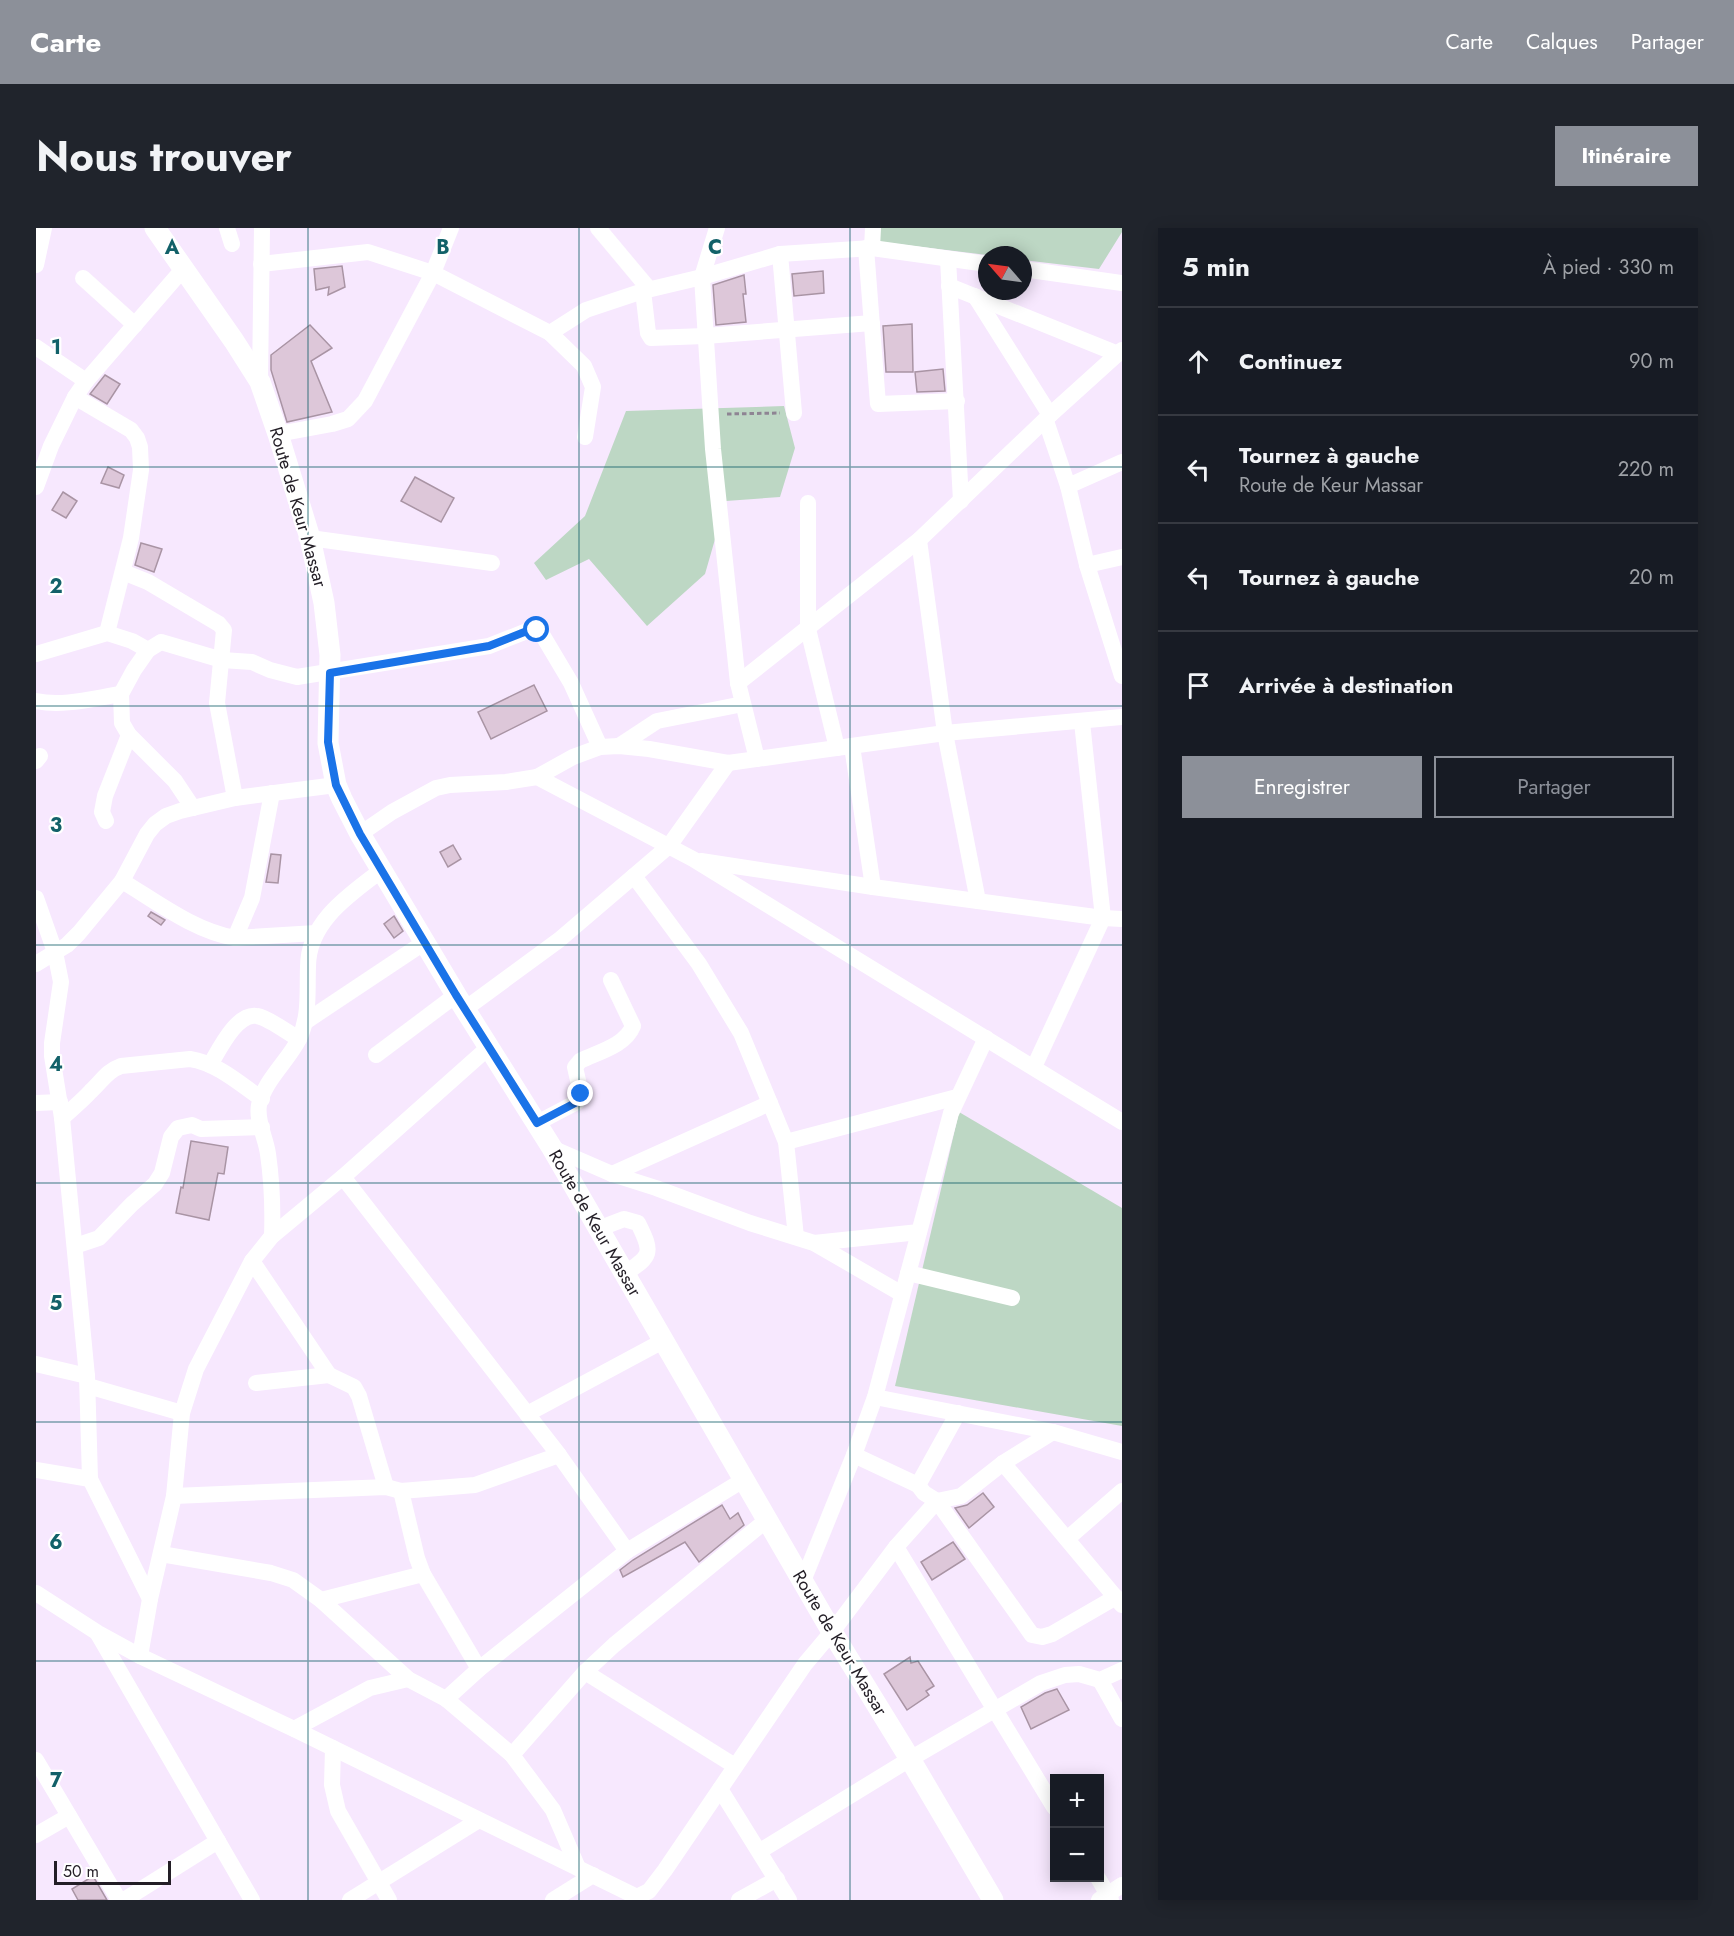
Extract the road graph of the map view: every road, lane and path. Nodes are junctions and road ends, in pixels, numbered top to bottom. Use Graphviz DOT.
graph roads {
  1 [pos="155,228"];
  2 [pos="262,228"];
  3 [pos="451,228"];
  4 [pos="598,228"];
  5 [pos="717,228"];
  6 [pos="873,228"];
  7 [pos="40,237"];
  8 [pos="869,248"];
  9 [pos="780,254"];
  10 [pos="948,259"];
  11 [pos="978,263"];
  12 [pos="261,264"];
  13 [pos="36,265"];
  14 [pos="184,268"];
  15 [pos="1032,270"];
  16 [pos="433,273"];
  17 [pos="702,277"];
  18 [pos="83,278"];
  19 [pos="1122,283"];
  20 [pos="949,286"];
  21 [pos="646,290"];
  22 [pos="975,296"];
  23 [pos="872,323"];
  24 [pos="135,325"];
  25 [pos="787,330"];
  26 [pos="550,333"];
  27 [pos="705,336"];
  28 [pos="36,347"];
  29 [pos="1120,352"];
  30 [pos="86,381"];
  31 [pos="260,382"];
  32 [pos="75,398"];
  33 [pos="957,401"];
  34 [pos="794,413"];
  35 [pos="710,414"];
  36 [pos="1048,418"];
  37 [pos="278,434"];
  38 [pos="585,437"];
  39 [pos="1122,462"];
  40 [pos="1068,486"];
  41 [pos="36,487"];
  42 [pos="961,501"];
  43 [pos="808,503"];
  44 [pos="310,537"];
  45 [pos="919,540"];
  46 [pos="1122,556"];
  47 [pos="492,563"];
  48 [pos="1087,565"];
  49 [pos="123,572"];
  50 [pos="808,629"];
  51 [pos="107,633"];
  52 [pos="1117,644"];
  53 [pos="148,651"];
  54 [pos="36,654"];
  55 [pos="222,660"];
  56 [pos="330,673"];
  57 [pos="1122,676"];
  58 [pos="738,682"];
  59 [pos="121,694"];
  60 [pos="36,701"];
  61 [pos="743,704"];
  62 [pos="1122,717"];
  63 [pos="1082,722"];
  64 [pos="945,733"];
  65 [pos="129,735"];
  66 [pos="619,746"];
  67 [pos="600,747"];
  68 [pos="845,747"];
  69 [pos="757,759"];
  70 [pos="728,763"];
  71 [pos="537,777"];
  72 [pos="336,785"];
  73 [pos="272,793"];
  74 [pos="235,798"];
  75 [pos="193,808"];
  76 [pos="106,821"];
  77 [pos="360,834"];
  78 [pos="669,846"];
  79 [pos="693,859"];
  80 [pos="381,870"];
  81 [pos="634,876"];
  82 [pos="122,881"];
  83 [pos="873,887"];
  84 [pos="36,898"];
  85 [pos="978,901"];
  86 [pos="1104,918"];
  87 [pos="1122,919"];
  88 [pos="316,933"];
  89 [pos="235,938"];
  90 [pos="425,942"];
  91 [pos="55,952"];
  92 [pos="36,964"];
  93 [pos="611,980"];
  94 [pos="461,1002"];
  95 [pos="304,1022"];
  96 [pos="986,1038"];
  97 [pos="299,1039"];
  98 [pos="489,1047"];
  99 [pos="376,1055"];
  100 [pos="210,1065"];
  101 [pos="1034,1067"];
  102 [pos="957,1097"];
  103 [pos="262,1099"];
  104 [pos="36,1103"];
  105 [pos="771,1103"];
  106 [pos="61,1110"];
  107 [pos="1122,1122"];
  108 [pos="537,1123"];
  109 [pos="262,1127"];
  110 [pos="786,1142"];
  111 [pos="552,1148"];
  112 [pos="612,1174"];
  113 [pos="343,1177"];
  114 [pos="598,1229"];
  115 [pos="919,1232"];
  116 [pos="272,1236"];
  117 [pos="796,1237"];
  118 [pos="814,1243"];
  119 [pos="75,1246"];
  120 [pos="252,1261"];
  121 [pos="908,1273"];
  122 [pos="624,1274"];
  123 [pos="902,1294"];
  124 [pos="1012,1298"];
  125 [pos="663,1341"];
  126 [pos="36,1364"];
  127 [pos="329,1375"];
  128 [pos="88,1381"];
  129 [pos="256,1383"];
  130 [pos="875,1396"];
  131 [pos="182,1413"];
  132 [pos="958,1413"];
  133 [pos="527,1414"];
  134 [pos="1053,1432"];
  135 [pos="1122,1452"];
  136 [pos="559,1455"];
  137 [pos="854,1455"];
  138 [pos="1003,1463"];
  139 [pos="36,1470"];
  140 [pos="90,1479"];
  141 [pos="744,1479"];
  142 [pos="918,1485"];
  143 [pos="394,1489"];
  144 [pos="1122,1491"];
  145 [pos="174,1496"];
  146 [pos="937,1501"];
  147 [pos="768,1519"];
  148 [pos="1067,1539"];
  149 [pos="897,1547"];
  150 [pos="627,1551"];
  151 [pos="160,1554"];
  152 [pos="423,1574"];
  153 [pos="803,1581"];
  154 [pos="150,1599"];
  155 [pos="321,1599"];
  156 [pos="40,1601"];
  157 [pos="1119,1601"];
  158 [pos="832,1632"];
  159 [pos="98,1633"];
  160 [pos="140,1656"];
  161 [pos="479,1669"];
  162 [pos="1122,1670"];
  163 [pos="585,1672"];
  164 [pos="408,1679"];
  165 [pos="1100,1680"];
  166 [pos="446,1699"];
  167 [pos="995,1710"];
  168 [pos="1122,1719"];
  169 [pos="294,1729"];
  170 [pos="333,1748"];
  171 [pos="512,1755"];
  172 [pos="910,1759"];
  173 [pos="36,1760"];
  174 [pos="735,1766"];
  175 [pos="720,1789"];
  176 [pos="1050,1800"];
  177 [pos="69,1816"];
  178 [pos="479,1820"];
  179 [pos="36,1835"];
  180 [pos="218,1840"];
  181 [pos="760,1851"];
  182 [pos="585,1872"];
  183 [pos="777,1879"];
  184 [pos="1101,1882"];
  185 [pos="379,1883"];
  186 [pos="1110,1895"];
  187 [pos="638,1899"];
  188 [pos="119,1900"];
  189 [pos="124,1900"];
  190 [pos="252,1900"];
  191 [pos="350,1900"];
  192 [pos="389,1900"];
  193 [pos="552,1900"];
  194 [pos="740,1900"];
  195 [pos="789,1900"];
  196 [pos="993,1900"];
  1 -- 14 [label="main road, Route de Keur Massar"];
  2 -- 12 [label="street"];
  3 -- 16 [label="street"];
  4 -- 21 [label="street"];
  5 -- 17 [label="street"];
  6 -- 8 [label="street"];
  7 -- 13 [label="street"];
  8 -- 9 [label="street"];
  8 -- 10 [label="street"];
  8 -- 23 [label="street"];
  9 -- 17 [label="street"];
  9 -- 25 [label="street"];
  10 -- 11 [label="street"];
  10 -- 20 [label="street"];
  12 -- 16 [label="street"];
  12 -- 31 [label="street"];
  14 -- 24 [label="street"];
  14 -- 31 [label="main road, Route de Keur Massar"];
  15 -- 19 [label="street"];
  16 -- 26 [label="street"];
  16 -- 37 [label="street"];
  17 -- 21 [label="street"];
  17 -- 27 [label="street"];
  18 -- 24 [label="street"];
  20 -- 22 [label="street"];
  20 -- 33 [label="street"];
  21 -- 26 [label="street"];
  21 -- 27 [label="street"];
  22 -- 29 [label="street"];
  22 -- 36 [label="street"];
  23 -- 25 [label="street"];
  23 -- 33 [label="street"];
  24 -- 30 [label="street"];
  25 -- 27 [label="street"];
  25 -- 34 [label="street"];
  26 -- 38 [label="street"];
  27 -- 35 [label="street"];
  28 -- 30 [label="street"];
  29 -- 36 [label="street"];
  30 -- 32 [label="street"];
  31 -- 37 [label="main road, Route de Keur Massar"];
  32 -- 41 [label="street"];
  32 -- 49 [label="street"];
  33 -- 42 [label="street"];
  34 -- 35 [label="path"];
  35 -- 58 [label="street"];
  36 -- 40 [label="street"];
  36 -- 42 [label="street"];
  37 -- 44 [label="main road, Route de Keur Massar"];
  39 -- 40 [label="street"];
  40 -- 48 [label="street"];
  42 -- 45 [label="street"];
  43 -- 50 [label="street"];
  44 -- 47 [label="street"];
  44 -- 56 [label="main road, Route de Keur Massar"];
  45 -- 50 [label="street"];
  45 -- 64 [label="street"];
  46 -- 48 [label="street"];
  48 -- 52 [label="street"];
  49 -- 51 [label="street"];
  49 -- 55 [label="street"];
  50 -- 58 [label="street"];
  50 -- 68 [label="street"];
  51 -- 53 [label="street"];
  51 -- 54 [label="street"];
  52 -- 57 [label="street"];
  53 -- 55 [label="street"];
  53 -- 59 [label="street"];
  55 -- 56 [label="street"];
  55 -- 74 [label="street"];
  56 -- 67 [label="street"];
  56 -- 72 [label="main road, Route de Keur Massar"];
  58 -- 61 [label="street"];
  59 -- 60 [label="street"];
  59 -- 65 [label="street"];
  61 -- 66 [label="street"];
  61 -- 69 [label="street"];
  62 -- 63 [label="street"];
  63 -- 64 [label="street"];
  63 -- 86 [label="street"];
  64 -- 68 [label="street"];
  64 -- 85 [label="street"];
  65 -- 75 [label="street"];
  65 -- 76 [label="street"];
  66 -- 67 [label="street"];
  66 -- 70 [label="street"];
  67 -- 71 [label="street"];
  68 -- 69 [label="street"];
  68 -- 83 [label="street"];
  69 -- 70 [label="street"];
  70 -- 78 [label="street"];
  71 -- 77 [label="street"];
  71 -- 78 [label="street"];
  72 -- 73 [label="street"];
  72 -- 77 [label="main road, Route de Keur Massar"];
  73 -- 74 [label="street"];
  73 -- 89 [label="street"];
  74 -- 75 [label="street"];
  75 -- 82 [label="street"];
  77 -- 80 [label="main road, Route de Keur Massar"];
  78 -- 79 [label="street"];
  78 -- 81 [label="street"];
  79 -- 83 [label="street"];
  79 -- 96 [label="street"];
  80 -- 88 [label="street"];
  80 -- 90 [label="main road, Route de Keur Massar"];
  81 -- 94 [label="street"];
  81 -- 105 [label="street"];
  82 -- 89 [label="street"];
  82 -- 91 [label="street"];
  83 -- 85 [label="street"];
  84 -- 91 [label="street"];
  85 -- 86 [label="street"];
  86 -- 87 [label="street"];
  86 -- 101 [label="street"];
  88 -- 89 [label="street"];
  88 -- 95 [label="street"];
  90 -- 94 [label="main road, Route de Keur Massar"];
  90 -- 95 [label="street"];
  91 -- 92 [label="street"];
  91 -- 106 [label="street"];
  93 -- 108 [label="street"];
  94 -- 98 [label="main road, Route de Keur Massar"];
  94 -- 99 [label="street"];
  95 -- 97 [label="street"];
  96 -- 101 [label="street"];
  96 -- 102 [label="street"];
  97 -- 100 [label="street"];
  97 -- 103 [label="street"];
  98 -- 108 [label="main road, Route de Keur Massar"];
  98 -- 113 [label="street"];
  100 -- 103 [label="street"];
  100 -- 106 [label="street"];
  101 -- 107 [label="street"];
  102 -- 110 [label="street"];
  102 -- 115 [label="street"];
  103 -- 109 [label="street"];
  104 -- 106 [label="street"];
  105 -- 110 [label="street"];
  105 -- 112 [label="street"];
  106 -- 119 [label="street"];
  108 -- 111 [label="main road, Route de Keur Massar"];
  109 -- 116 [label="street"];
  109 -- 119 [label="street"];
  110 -- 117 [label="street"];
  111 -- 112 [label="street"];
  111 -- 114 [label="main road, Route de Keur Massar"];
  112 -- 117 [label="street"];
  113 -- 116 [label="street"];
  113 -- 133 [label="street"];
  114 -- 122 [label="main road, Route de Keur Massar"];
  114 -- 122 [label="street"];
  115 -- 118 [label="street"];
  115 -- 121 [label="street"];
  116 -- 120 [label="street"];
  117 -- 118 [label="street"];
  118 -- 123 [label="street"];
  119 -- 128 [label="street"];
  120 -- 127 [label="street"];
  120 -- 131 [label="street"];
  121 -- 123 [label="street"];
  121 -- 124 [label="street"];
  122 -- 125 [label="main road, Route de Keur Massar"];
  123 -- 130 [label="street"];
  125 -- 133 [label="street"];
  125 -- 141 [label="main road, Route de Keur Massar"];
  126 -- 128 [label="street"];
  127 -- 129 [label="street"];
  127 -- 143 [label="street"];
  128 -- 131 [label="street"];
  128 -- 140 [label="street"];
  130 -- 132 [label="street"];
  130 -- 137 [label="street"];
  131 -- 145 [label="street"];
  132 -- 134 [label="street"];
  132 -- 142 [label="street"];
  133 -- 136 [label="street"];
  134 -- 135 [label="street"];
  134 -- 138 [label="street"];
  136 -- 143 [label="street"];
  136 -- 150 [label="street"];
  137 -- 142 [label="street"];
  137 -- 153 [label="street"];
  138 -- 146 [label="street"];
  138 -- 148 [label="street"];
  139 -- 140 [label="street"];
  140 -- 154 [label="street"];
  141 -- 147 [label="main road, Route de Keur Massar"];
  141 -- 150 [label="street"];
  142 -- 146 [label="street"];
  143 -- 145 [label="street"];
  143 -- 152 [label="street"];
  144 -- 148 [label="street"];
  145 -- 151 [label="street"];
  146 -- 149 [label="street"];
  146 -- 157 [label="street"];
  147 -- 153 [label="main road, Route de Keur Massar"];
  147 -- 163 [label="street"];
  148 -- 157 [label="street"];
  149 -- 158 [label="street"];
  149 -- 167 [label="street"];
  150 -- 161 [label="street"];
  151 -- 154 [label="street"];
  151 -- 155 [label="street"];
  152 -- 155 [label="street"];
  152 -- 161 [label="street"];
  153 -- 158 [label="main road, Route de Keur Massar"];
  154 -- 160 [label="street"];
  155 -- 164 [label="street"];
  156 -- 159 [label="street"];
  158 -- 172 [label="main road, Route de Keur Massar"];
  158 -- 174 [label="street"];
  159 -- 160 [label="street"];
  159 -- 180 [label="street"];
  160 -- 169 [label="street"];
  161 -- 166 [label="street"];
  162 -- 165 [label="street"];
  163 -- 171 [label="street"];
  163 -- 174 [label="street"];
  164 -- 166 [label="street"];
  164 -- 169 [label="street"];
  165 -- 167 [label="street"];
  165 -- 168 [label="street"];
  166 -- 171 [label="street"];
  167 -- 172 [label="street"];
  167 -- 176 [label="street"];
  169 -- 170 [label="street"];
  170 -- 178 [label="street"];
  170 -- 185 [label="street"];
  171 -- 182 [label="street"];
  172 -- 181 [label="street"];
  172 -- 196 [label="main road, Route de Keur Massar"];
  173 -- 177 [label="street"];
  174 -- 175 [label="street"];
  175 -- 181 [label="street"];
  175 -- 187 [label="street"];
  177 -- 179 [label="street"];
  177 -- 188 [label="street"];
  178 -- 182 [label="street"];
  178 -- 185 [label="street"];
  180 -- 189 [label="street"];
  180 -- 190 [label="street"];
  181 -- 183 [label="street"];
  182 -- 187 [label="street"];
  182 -- 193 [label="street"];
  183 -- 194 [label="street"];
  183 -- 195 [label="street"];
  184 -- 186 [label="street"];
  185 -- 191 [label="street"];
  185 -- 192 [label="street"];
}
